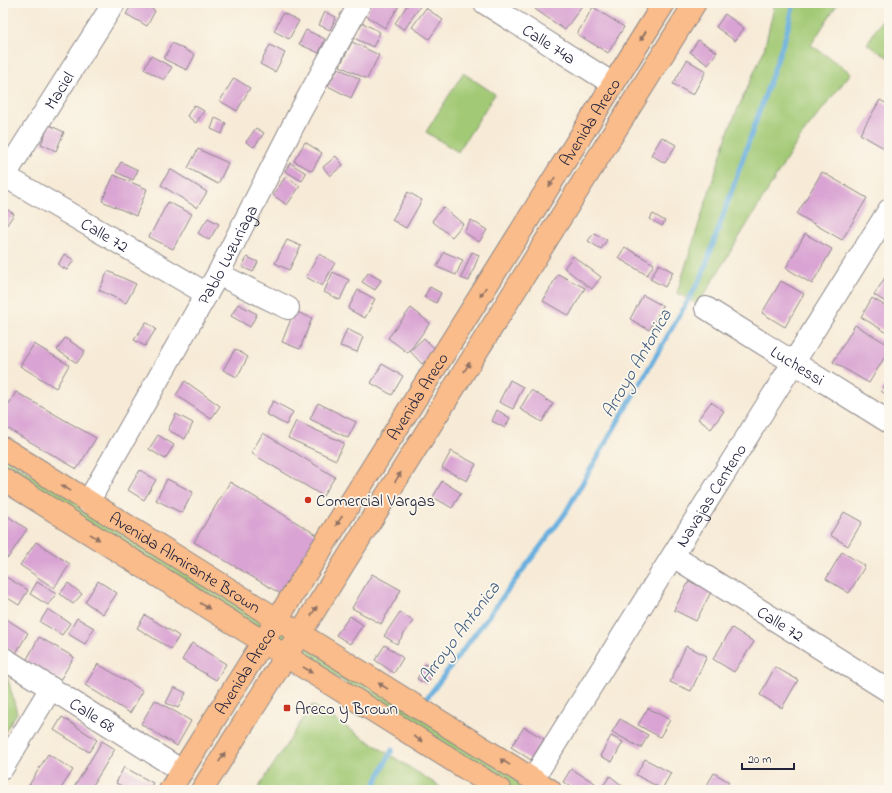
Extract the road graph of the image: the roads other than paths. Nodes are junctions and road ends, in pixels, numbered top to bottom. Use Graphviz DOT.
graph roads {
  1 [pos="114,3"];
  2 [pos="360,3"];
  3 [pos="485,3"];
  4 [pos="664,3"];
  5 [pos="695,3"];
  6 [pos="613,84"];
  7 [pos="3,176"];
  8 [pos="889,210"];
  9 [pos="218,274"];
  10 [pos="207,294"];
  11 [pos="288,308"];
  12 [pos="706,308"];
  13 [pos="794,363"];
  14 [pos="889,422"];
  15 [pos="3,448"];
  16 [pos="3,479"];
  17 [pos="88,502"];
  18 [pos="673,556"];
  19 [pos="277,620"];
  20 [pos="300,634"];
  21 [pos="263,642"];
  22 [pos="286,656"];
  23 [pos="3,658"];
  24 [pos="51,688"];
  25 [pos="889,691"];
  26 [pos="3,767"];
  27 [pos="182,771"];
  28 [pos="541,785"];
  29 [pos="170,790"];
  30 [pos="202,790"];
  31 [pos="500,790"];
  1 -- 7 [label="street, Maciel"];
  2 -- 9 [label="street, Pablo Luzuriaga"];
  3 -- 6 [label="street, Calle 74a"];
  4 -- 6 [label="main road, Avenida Areco, one-way"];
  20 -- 5 [label="main road, Avenida Areco, one-way"];
  6 -- 19 [label="main road, Avenida Areco, one-way"];
  7 -- 10 [label="street, Calle 72"];
  8 -- 13 [label="street, Navajas Centeno"];
  9 -- 10 [label="street, Pablo Luzuriaga"];
  9 -- 11 [label="street"];
  10 -- 17 [label="street, Pablo Luzuriaga"];
  12 -- 13 [label="street, Luchessi"];
  13 -- 14 [label="street, Luchessi"];
  13 -- 18 [label="street, Navajas Centeno"];
  17 -- 15 [label="main road, Avenida Almirante Brown, one-way"];
  16 -- 21 [label="main road, Avenida Almirante Brown, one-way"];
  17 -- 19 [label="main road, Avenida Almirante Brown"];
  18 -- 25 [label="street, Calle 72"];
  18 -- 28 [label="street, Navajas Centeno"];
  19 -- 20 [label="main road, Avenida Almirante Brown"];
  19 -- 21 [label="main road, Avenida Areco"];
  20 -- 22 [label="main road, Avenida Areco"];
  28 -- 20 [label="main road, Avenida Almirante Brown, one-way"];
  21 -- 22 [label="main road, Avenida Almirante Brown"];
  21 -- 27 [label="main road, Avenida Areco"];
  30 -- 22 [label="main road, Avenida Areco, one-way"];
  22 -- 31 [label="main road, Avenida Almirante Brown, one-way"];
  23 -- 24 [label="street, Calle 68"];
  24 -- 26 [label="street"];
  24 -- 27 [label="street, Calle 68"];
  27 -- 29 [label="main road, Avenida Areco"];
}
